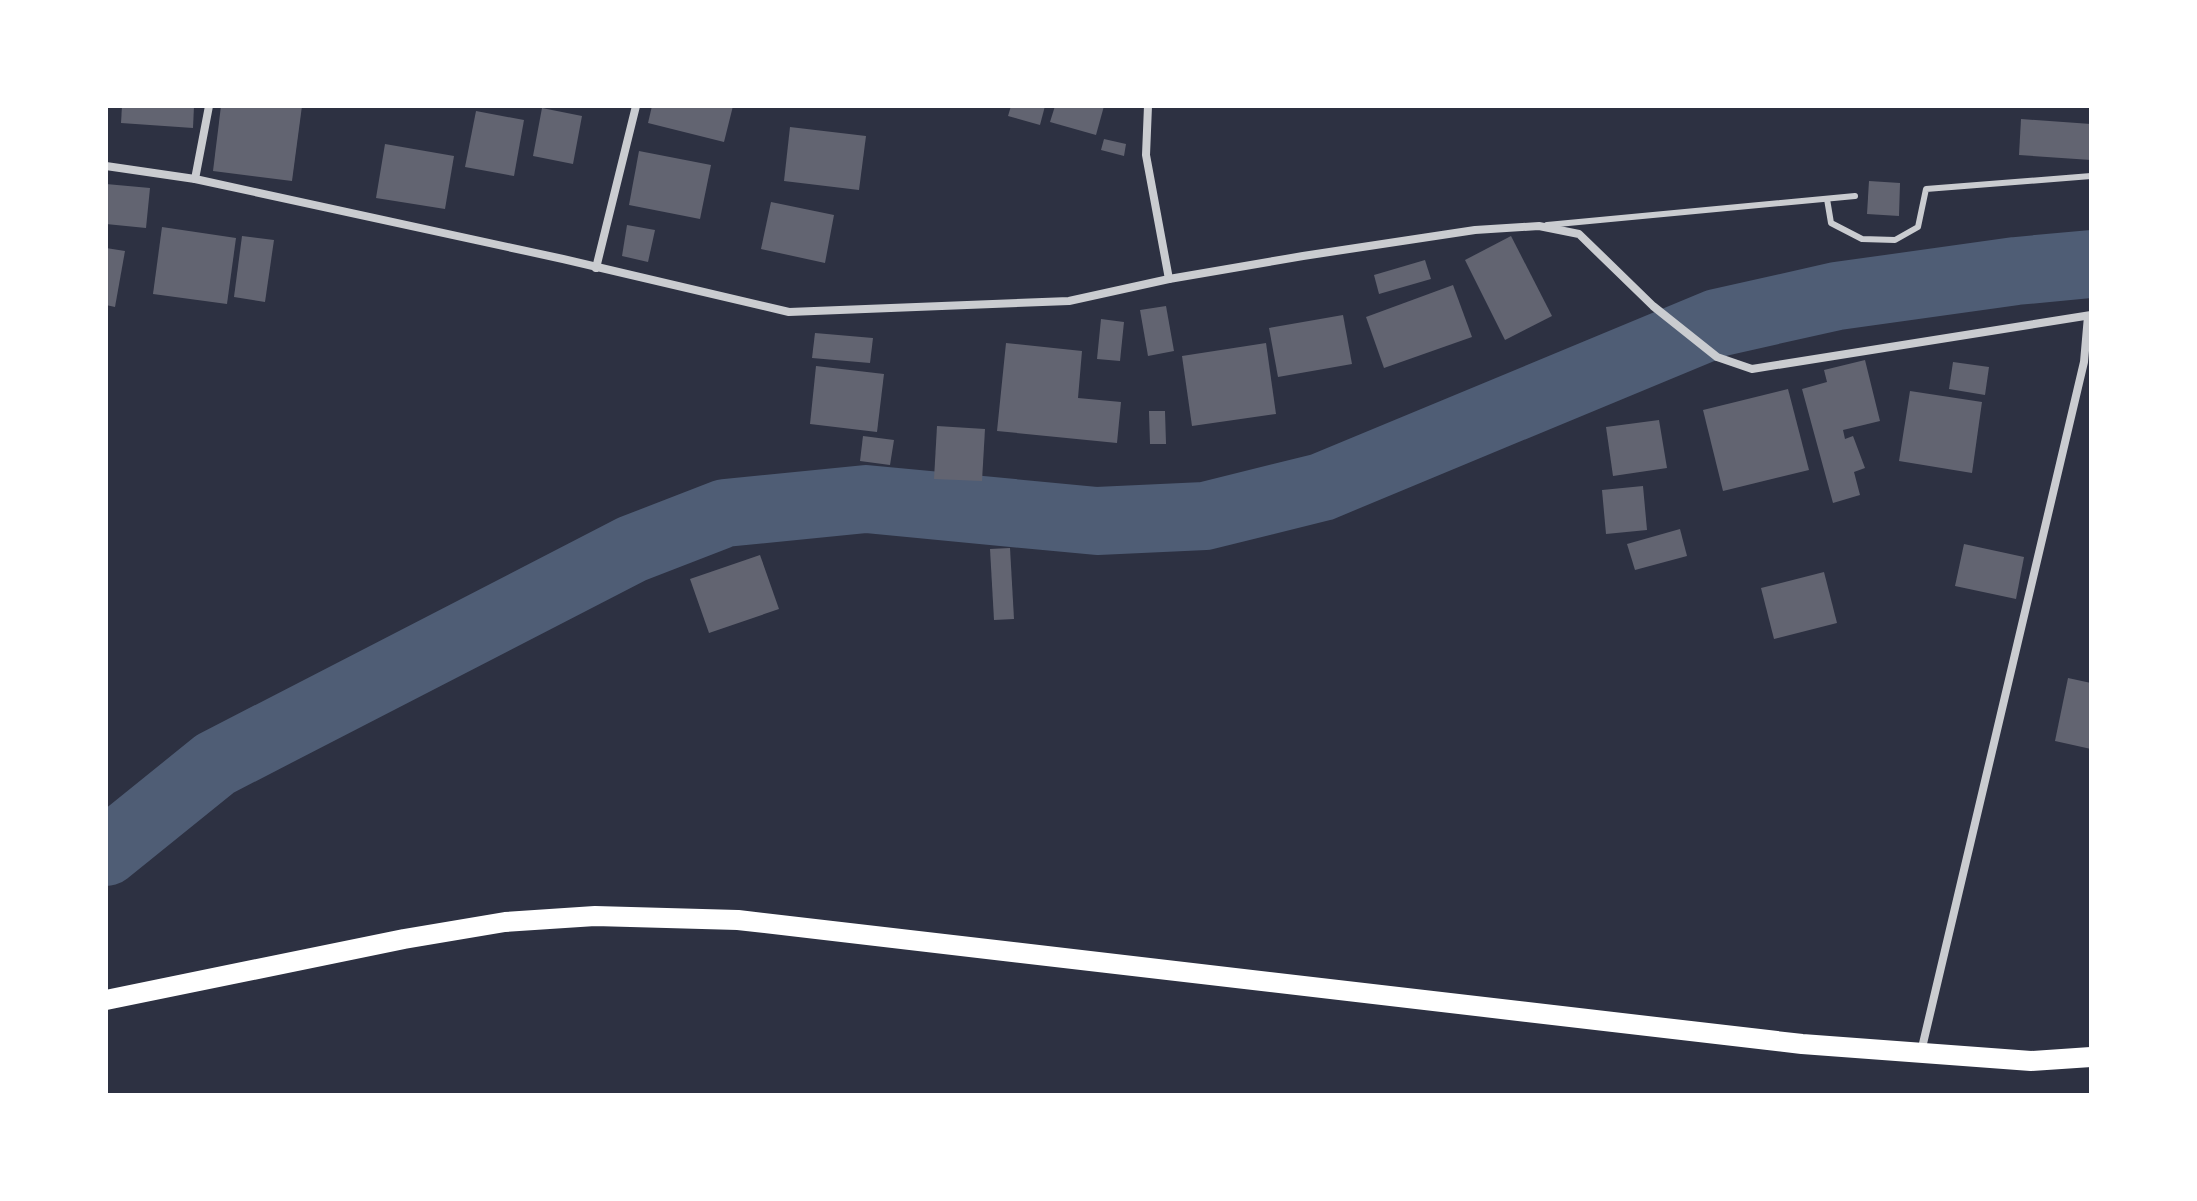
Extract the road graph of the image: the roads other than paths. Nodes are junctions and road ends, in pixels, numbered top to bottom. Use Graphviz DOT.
graph roads {
  1 [pos="209,106"];
  2 [pos="636,106"];
  3 [pos="1148,106"];
  4 [pos="106,166"];
  5 [pos="2091,176"];
  6 [pos="195,179"];
  7 [pos="1855,196"];
  8 [pos="1827,199"];
  9 [pos="1539,226"];
  10 [pos="596,268"];
  11 [pos="1169,279"];
  12 [pos="2090,316"];
  13 [pos="106,1000"];
  14 [pos="1920,1055"];
  15 [pos="2091,1057"];
  1 -- 6 [label="street"];
  2 -- 10 [label="street"];
  3 -- 11 [label="street"];
  4 -- 6 [label="street"];
  5 -- 8 [label="lane"];
  6 -- 10 [label="street"];
  7 -- 8 [label="lane"];
  8 -- 9 [label="lane"];
  9 -- 11 [label="street"];
  9 -- 12 [label="street"];
  10 -- 11 [label="street"];
  12 -- 14 [label="street"];
  13 -- 14 [label="main road"];
  14 -- 15 [label="main road"];
}
